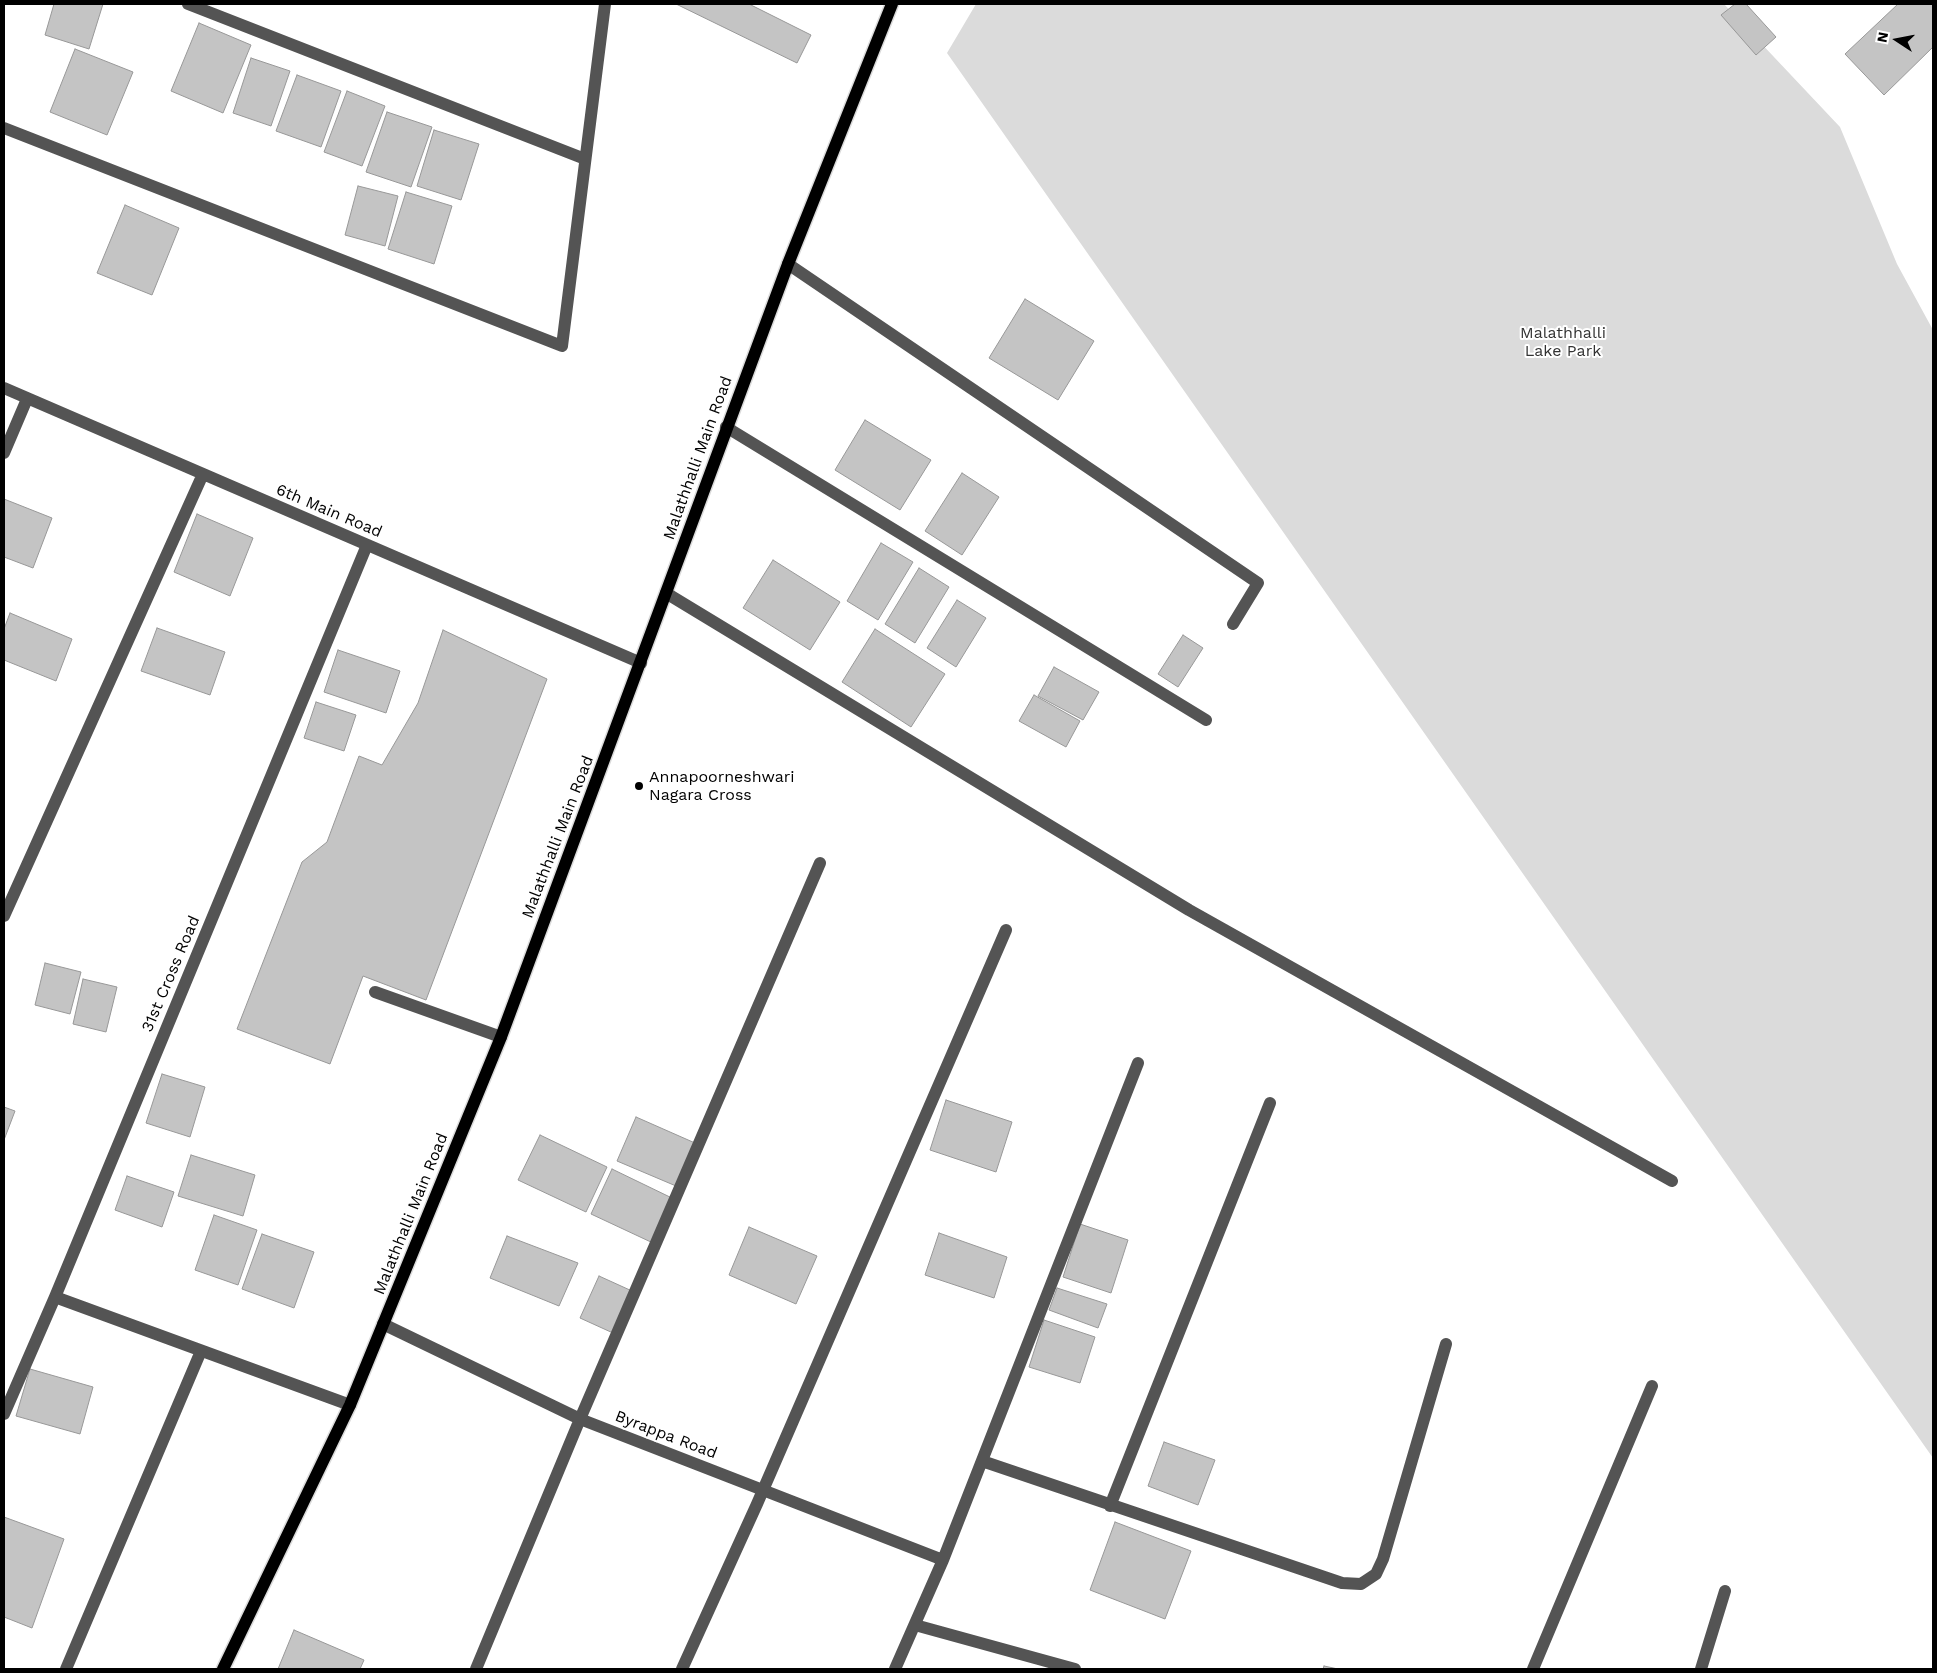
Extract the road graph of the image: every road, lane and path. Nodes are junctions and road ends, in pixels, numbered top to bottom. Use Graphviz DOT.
graph roads {
  1 [pos="188,4"];
  2 [pos="605,4"];
  3 [pos="892,4"];
  4 [pos="4,128"];
  5 [pos="585,159"];
  6 [pos="788,264"];
  7 [pos="4,388"];
  8 [pos="27,398"];
  9 [pos="726,427"];
  10 [pos="4,453"];
  11 [pos="202,474"];
  12 [pos="367,545"];
  13 [pos="666,594"];
  14 [pos="1233,624"];
  15 [pos="641,662"];
  16 [pos="1206,720"];
  17 [pos="820,863"];
  18 [pos="4,916"];
  19 [pos="1006,930"];
  20 [pos="375,992"];
  21 [pos="501,1036"];
  22 [pos="1138,1063"];
  23 [pos="1270,1103"];
  24 [pos="1672,1181"];
  25 [pos="55,1297"];
  26 [pos="383,1324"];
  27 [pos="1446,1344"];
  28 [pos="201,1351"];
  29 [pos="1652,1386"];
  30 [pos="350,1405"];
  31 [pos="4,1414"];
  32 [pos="580,1419"];
  33 [pos="982,1461"];
  34 [pos="763,1491"];
  35 [pos="1110,1506"];
  36 [pos="943,1560"];
  37 [pos="1725,1590"];
  38 [pos="915,1625"];
  39 [pos="66,1669"];
  40 [pos="223,1669"];
  41 [pos="476,1669"];
  42 [pos="682,1669"];
  43 [pos="895,1669"];
  44 [pos="1075,1669"];
  45 [pos="1533,1669"];
  46 [pos="1701,1669"];
  1 -- 5 [label="street"];
  2 -- 5 [label="street"];
  3 -- 6 [label="main road, Malathhalli Main Road"];
  4 -- 5 [label="street"];
  6 -- 9 [label="main road, Malathhalli Main Road"];
  6 -- 14 [label="street"];
  7 -- 8 [label="street, 6th Main Road"];
  8 -- 10 [label="street"];
  8 -- 11 [label="street, 6th Main Road"];
  9 -- 13 [label="main road, Malathhalli Main Road"];
  9 -- 16 [label="street"];
  11 -- 12 [label="street, 6th Main Road"];
  11 -- 18 [label="street"];
  12 -- 15 [label="street, 6th Main Road"];
  12 -- 25 [label="street, 31st Cross Road"];
  13 -- 15 [label="main road, Malathhalli Main Road"];
  13 -- 24 [label="street"];
  15 -- 21 [label="main road, Malathhalli Main Road"];
  17 -- 32 [label="street"];
  19 -- 34 [label="street"];
  20 -- 21 [label="street"];
  21 -- 26 [label="main road, Malathhalli Main Road"];
  22 -- 33 [label="street"];
  23 -- 35 [label="street"];
  25 -- 28 [label="street"];
  25 -- 31 [label="street, 31st Cross Road"];
  26 -- 30 [label="main road, Malathhalli Main Road"];
  26 -- 32 [label="street, Byrappa Road"];
  27 -- 35 [label="street"];
  28 -- 30 [label="street"];
  28 -- 39 [label="street"];
  29 -- 45 [label="street"];
  30 -- 40 [label="main road, Malathhalli Main Road"];
  32 -- 34 [label="street, Byrappa Road"];
  32 -- 41 [label="street"];
  33 -- 35 [label="street"];
  33 -- 36 [label="street"];
  34 -- 36 [label="street, Byrappa Road"];
  34 -- 42 [label="street"];
  36 -- 38 [label="street"];
  37 -- 46 [label="street"];
  38 -- 43 [label="street"];
  38 -- 44 [label="street"];
}
